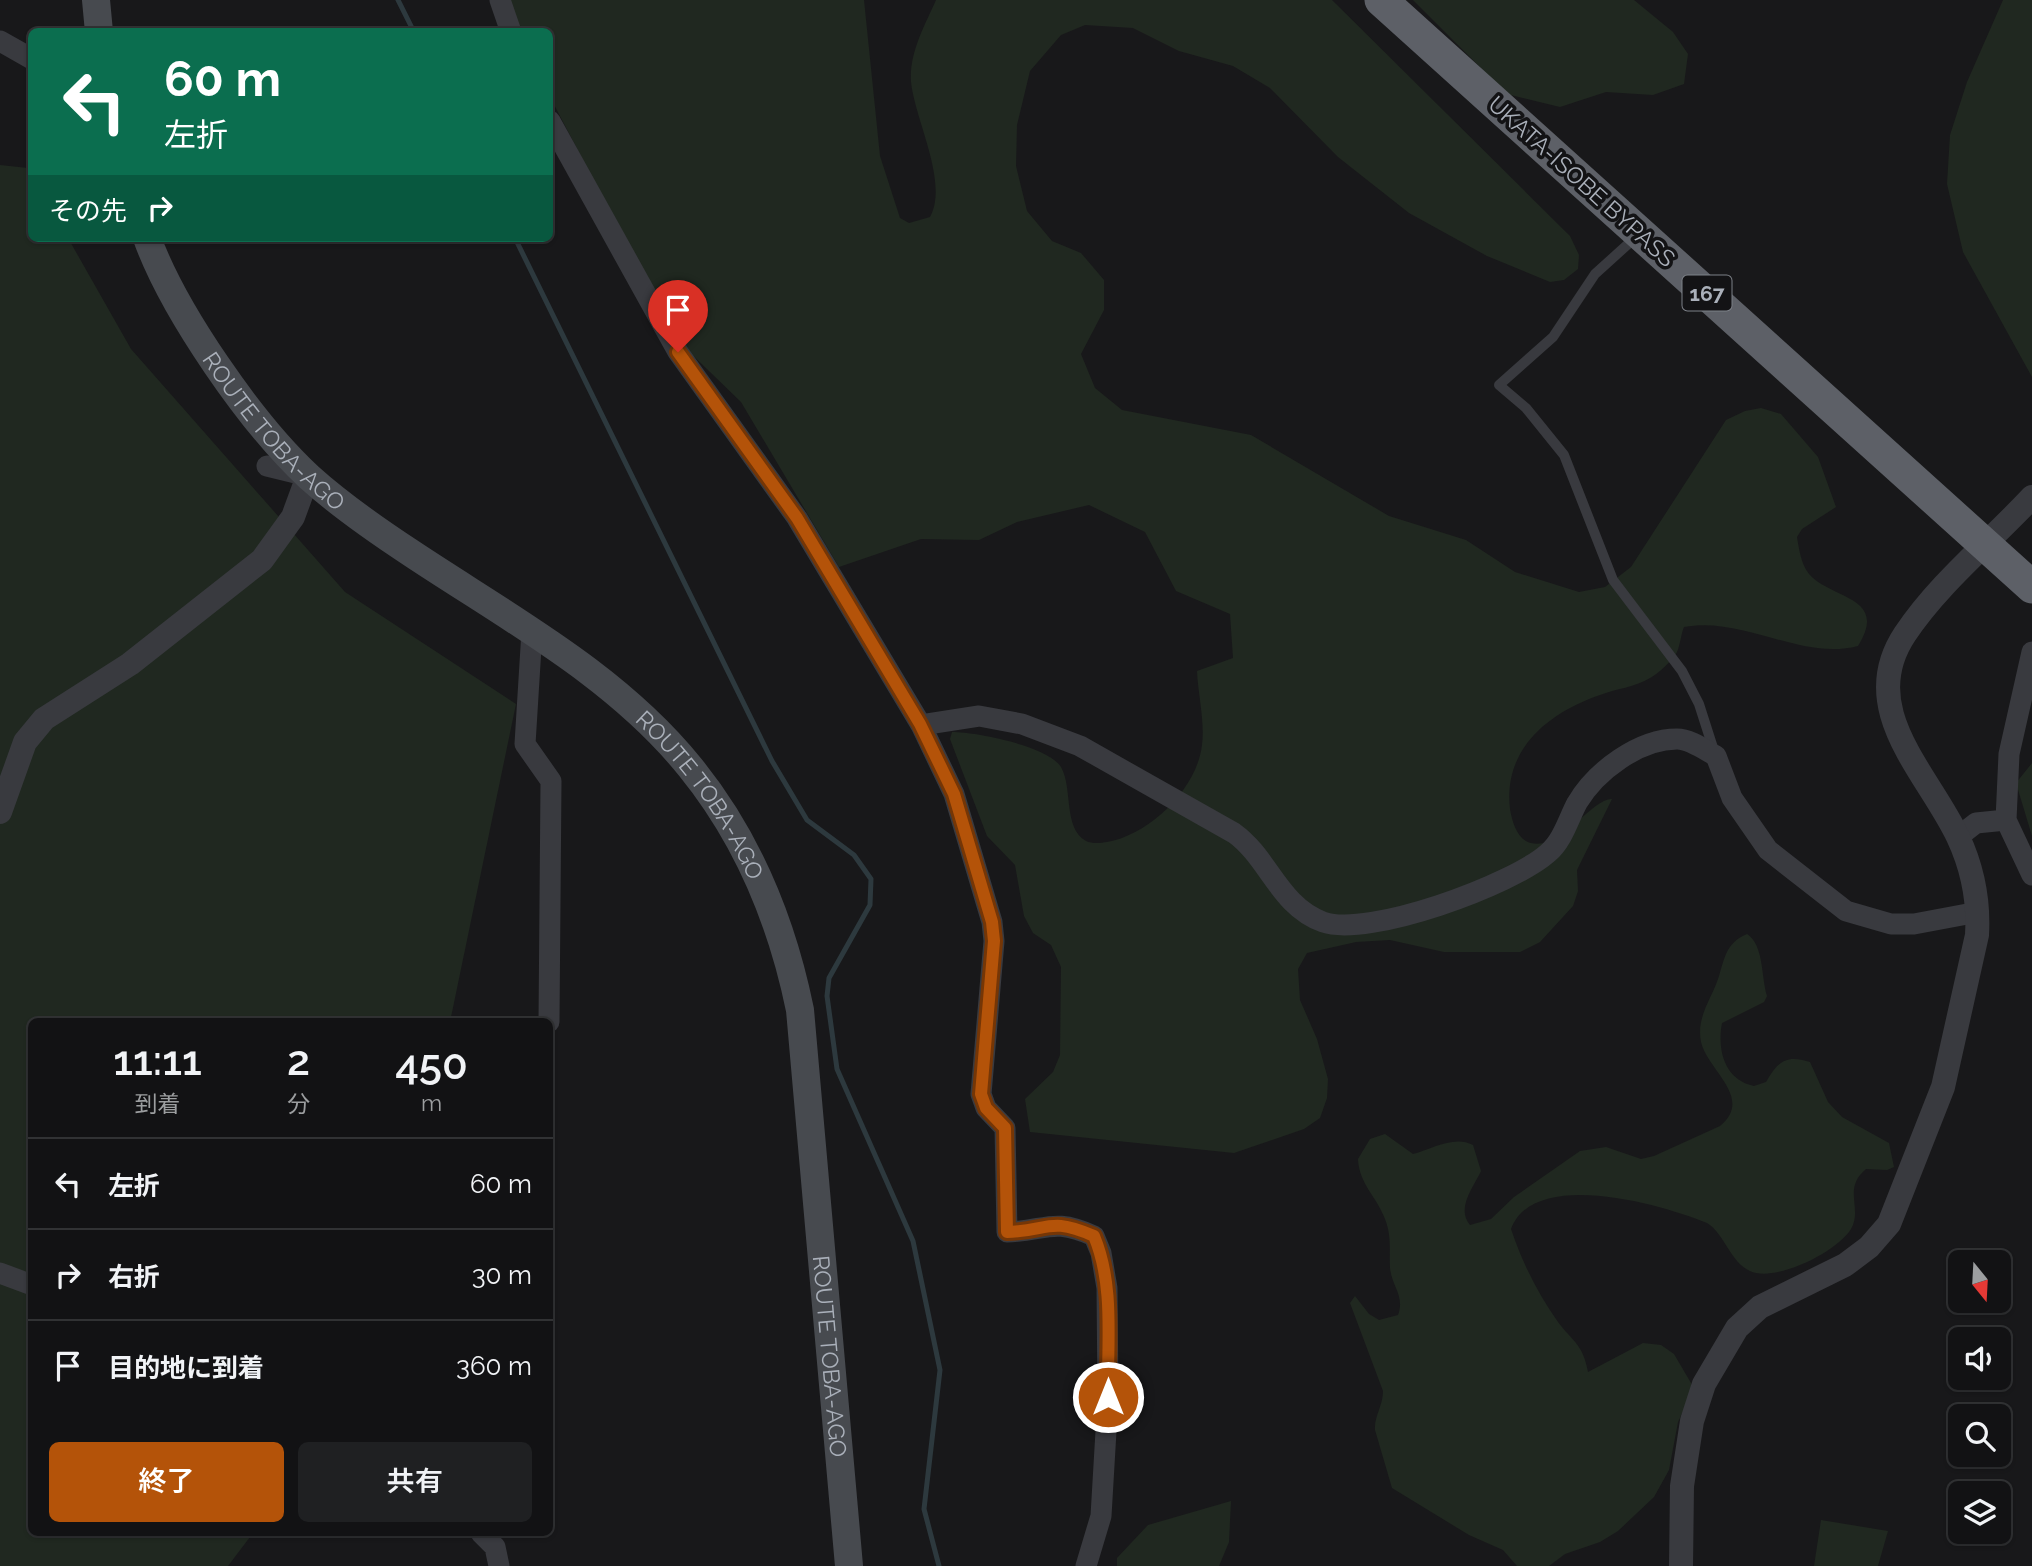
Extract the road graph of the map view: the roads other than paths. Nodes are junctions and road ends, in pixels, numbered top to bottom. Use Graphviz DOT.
graph roads {
  1 [pos="96,0"];
  2 [pos="500,0"];
  3 [pos="1381,0"];
  4 [pos="99,28"];
  5 [pos="510,28"];
  6 [pos="0,41"];
  7 [pos="28,57"];
  8 [pos="553,126"];
  9 [pos="1640,233"];
  10 [pos="148,242"];
  11 [pos="267,466"];
  12 [pos="308,475"];
  13 [pos="2032,497"];
  14 [pos="1987,545"];
  15 [pos="2032,587"];
  16 [pos="532,631"];
  17 [pos="2032,652"];
  18 [pos="920,724"];
  19 [pos="1716,757"];
  20 [pos="0,812"];
  21 [pos="2006,820"];
  22 [pos="1958,837"];
  23 [pos="2032,875"];
  24 [pos="1979,912"];
  25 [pos="549,1018"];
  26 [pos="0,1273"];
  27 [pos="28,1284"];
  28 [pos="490,1536"];
  29 [pos="499,1566"];
  30 [pos="849,1566"];
  31 [pos="1086,1566"];
  32 [pos="1681,1566"];
  1 -- 4 [label="main road"];
  2 -- 5 [label="street"];
  3 -- 9 [label="highway, UKATA-ISOBE BYPASS / 167"];
  6 -- 7 [label="street"];
  8 -- 18 [label="street"];
  9 -- 14 [label="highway, UKATA-ISOBE BYPASS / 167"];
  9 -- 19 [label="lane"];
  10 -- 12 [label="main road, ROUTE TOBA-AGO"];
  11 -- 12 [label="street"];
  12 -- 16 [label="main road, ROUTE TOBA-AGO"];
  12 -- 20 [label="street"];
  13 -- 14 [label="street"];
  14 -- 15 [label="highway, UKATA-ISOBE BYPASS / 167"];
  14 -- 22 [label="street"];
  16 -- 25 [label="street"];
  16 -- 30 [label="main road, ROUTE TOBA-AGO"];
  17 -- 21 [label="street"];
  18 -- 19 [label="street"];
  18 -- 31 [label="street"];
  19 -- 24 [label="street"];
  21 -- 22 [label="street"];
  21 -- 23 [label="street"];
  22 -- 24 [label="street"];
  24 -- 32 [label="street"];
  26 -- 27 [label="street"];
  28 -- 29 [label="street"];
}
